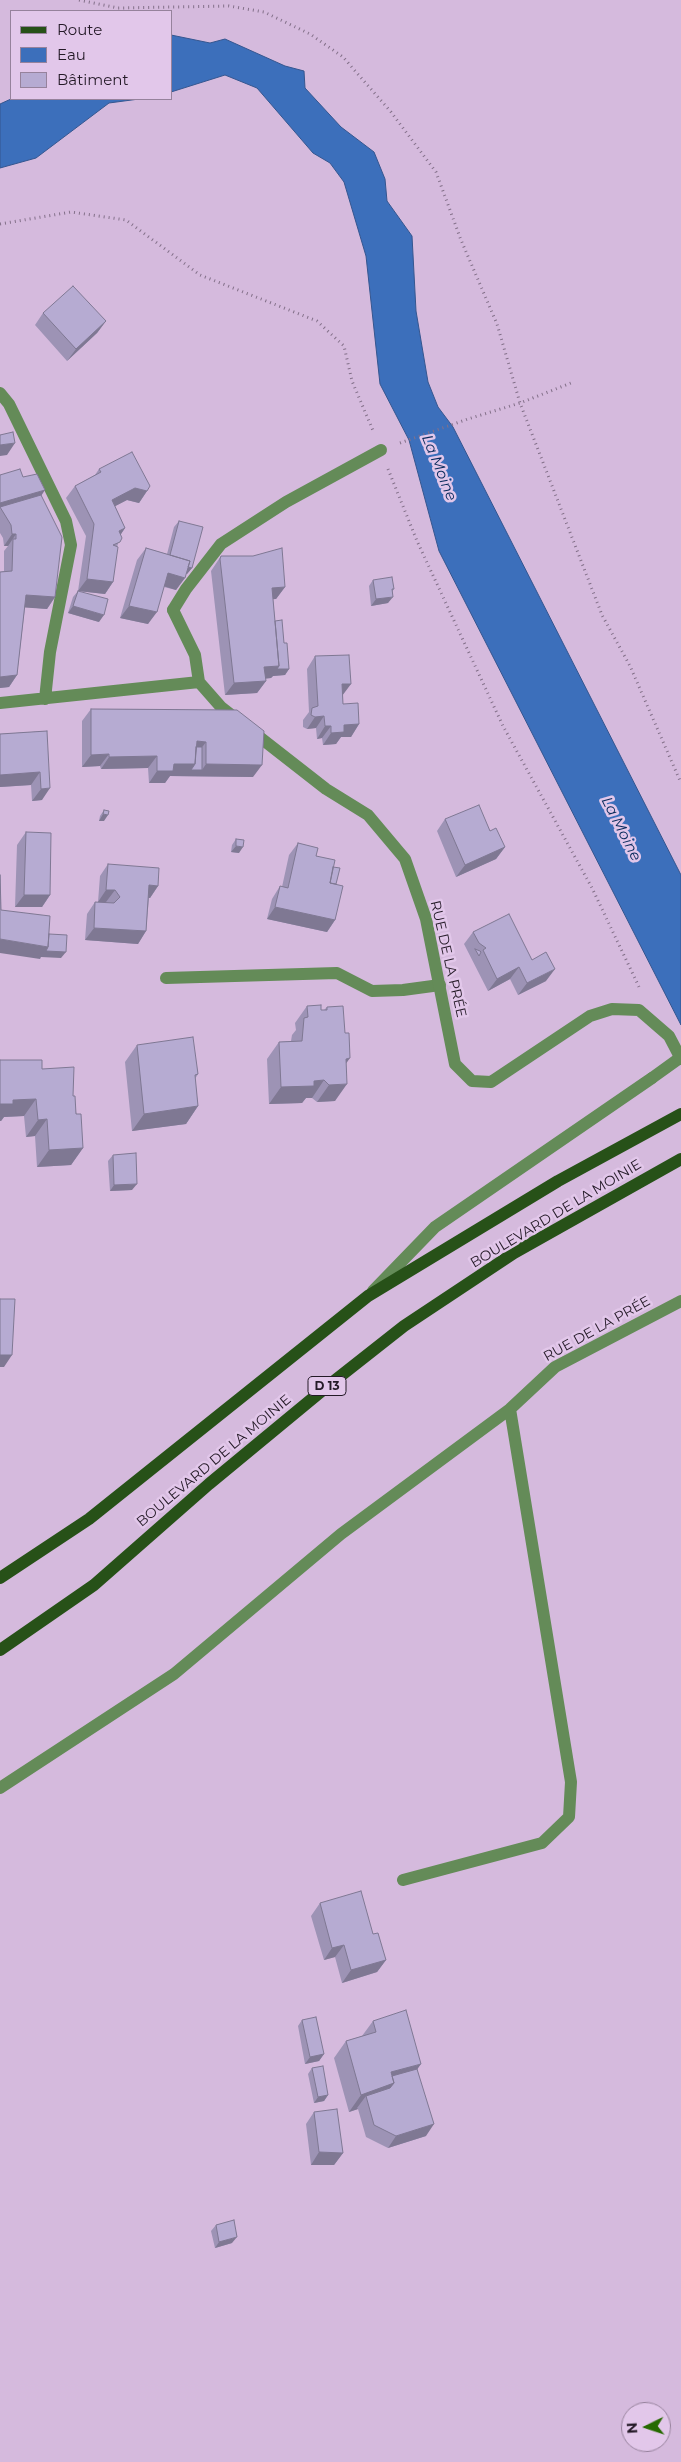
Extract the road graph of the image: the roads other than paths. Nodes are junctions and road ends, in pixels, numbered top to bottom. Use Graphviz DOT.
graph roads {
  1 [pos="0,393"];
  2 [pos="381,450"];
  3 [pos="199,682"];
  4 [pos="45,698"];
  5 [pos="0,703"];
  6 [pos="166,978"];
  7 [pos="440,985"];
  8 [pos="681,1058"];
  9 [pos="678,1115"];
  10 [pos="681,1159"];
  11 [pos="368,1296"];
  12 [pos="681,1301"];
  13 [pos="510,1409"];
  14 [pos="0,1578"];
  15 [pos="0,1650"];
  16 [pos="0,1788"];
  17 [pos="404,1880"];
  1 -- 4 [label="street"];
  2 -- 3 [label="street"];
  3 -- 4 [label="street"];
  3 -- 7 [label="street, RUE DE LA PRÉE"];
  4 -- 5 [label="street"];
  6 -- 7 [label="street"];
  7 -- 8 [label="street, RUE DE LA PRÉE"];
  8 -- 11 [label="street, bridge"];
  9 -- 11 [label="main road, BOULEVARD DE LA MOINIE"];
  10 -- 15 [label="main road, BOULEVARD DE LA MOINIE / D 13"];
  11 -- 14 [label="main road, BOULEVARD DE LA MOINIE"];
  12 -- 13 [label="street, RUE DE LA PRÉE"];
  13 -- 16 [label="street, RUE DE LA PRÉE"];
  13 -- 17 [label="street"];
}
